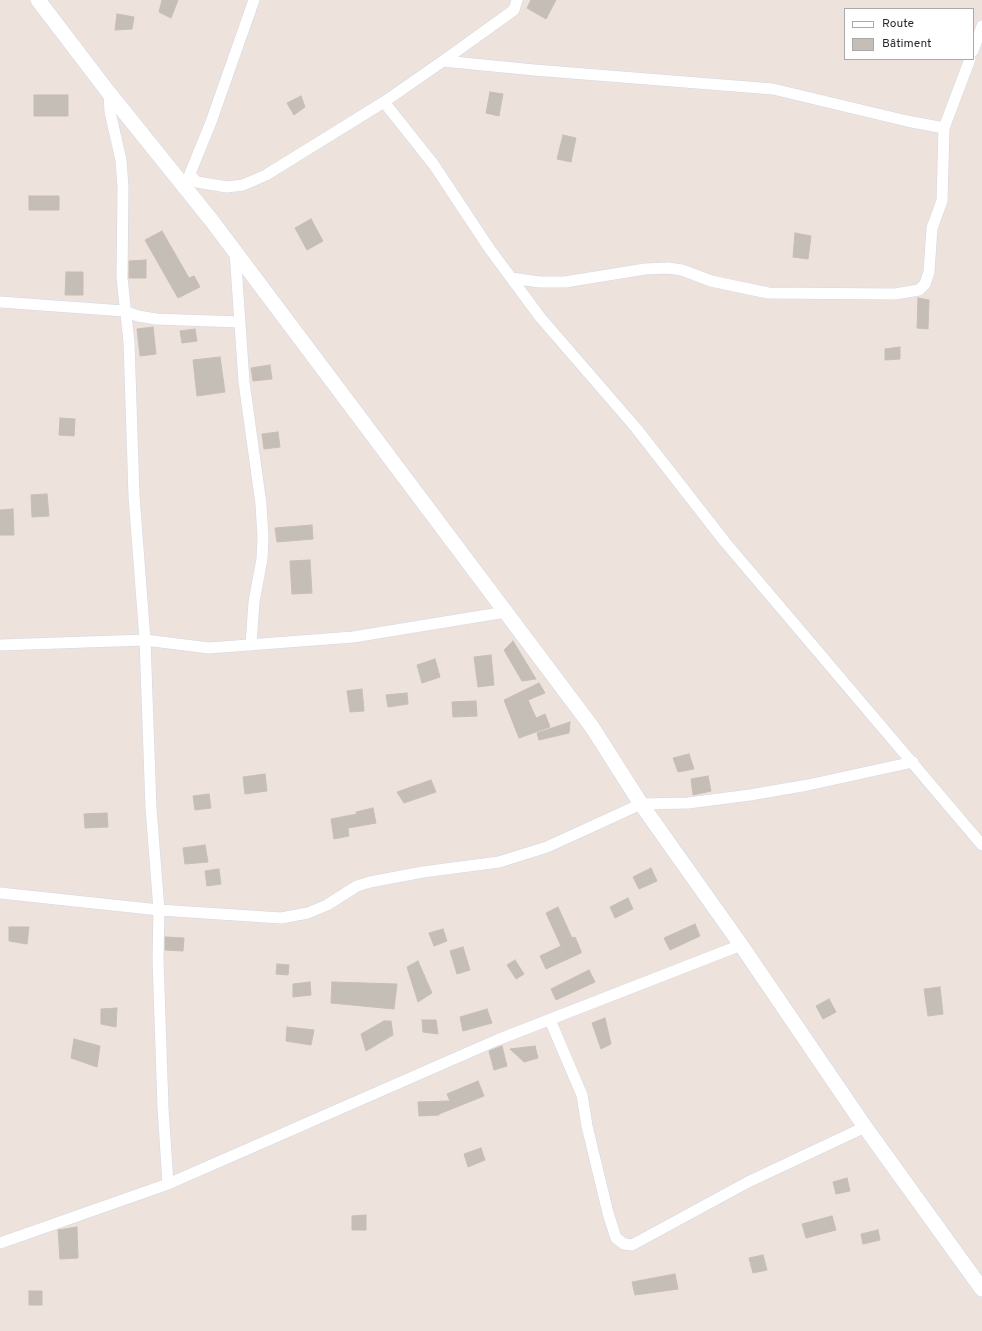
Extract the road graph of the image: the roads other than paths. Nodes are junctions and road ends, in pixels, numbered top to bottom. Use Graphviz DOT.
graph roads {
  1 [pos="38,0"];
  2 [pos="254,0"];
  3 [pos="517,0"];
  4 [pos="982,26"];
  5 [pos="974,48"];
  6 [pos="970,60"];
  7 [pos="443,61"];
  8 [pos="109,93"];
  9 [pos="384,102"];
  10 [pos="944,128"];
  11 [pos="188,181"];
  12 [pos="235,250"];
  13 [pos="511,278"];
  14 [pos="0,302"];
  15 [pos="124,311"];
  16 [pos="239,322"];
  17 [pos="506,612"];
  18 [pos="145,640"];
  19 [pos="0,645"];
  20 [pos="251,645"];
  21 [pos="913,762"];
  22 [pos="640,804"];
  23 [pos="982,845"];
  24 [pos="0,893"];
  25 [pos="159,910"];
  26 [pos="741,945"];
  27 [pos="550,1020"];
  28 [pos="864,1127"];
  29 [pos="168,1184"];
  30 [pos="0,1243"];
  31 [pos="982,1289"];
  1 -- 8 [label="street"];
  2 -- 11 [label="street"];
  3 -- 7 [label="street"];
  4 -- 5 [label="street"];
  6 -- 10 [label="street"];
  7 -- 9 [label="street"];
  7 -- 10 [label="street"];
  8 -- 11 [label="street"];
  8 -- 15 [label="street"];
  9 -- 11 [label="street"];
  9 -- 13 [label="street"];
  10 -- 13 [label="street"];
  11 -- 12 [label="street"];
  12 -- 16 [label="street"];
  12 -- 17 [label="street"];
  13 -- 21 [label="street"];
  14 -- 15 [label="street"];
  15 -- 16 [label="street"];
  15 -- 18 [label="street"];
  16 -- 20 [label="street"];
  17 -- 20 [label="street"];
  17 -- 22 [label="street"];
  18 -- 19 [label="street"];
  18 -- 20 [label="street"];
  18 -- 25 [label="street"];
  21 -- 22 [label="street"];
  21 -- 23 [label="street"];
  22 -- 25 [label="street"];
  22 -- 26 [label="street"];
  24 -- 25 [label="street"];
  25 -- 29 [label="street"];
  26 -- 27 [label="street"];
  26 -- 28 [label="street"];
  27 -- 28 [label="street"];
  27 -- 29 [label="street"];
  28 -- 31 [label="street"];
  29 -- 30 [label="street"];
}
